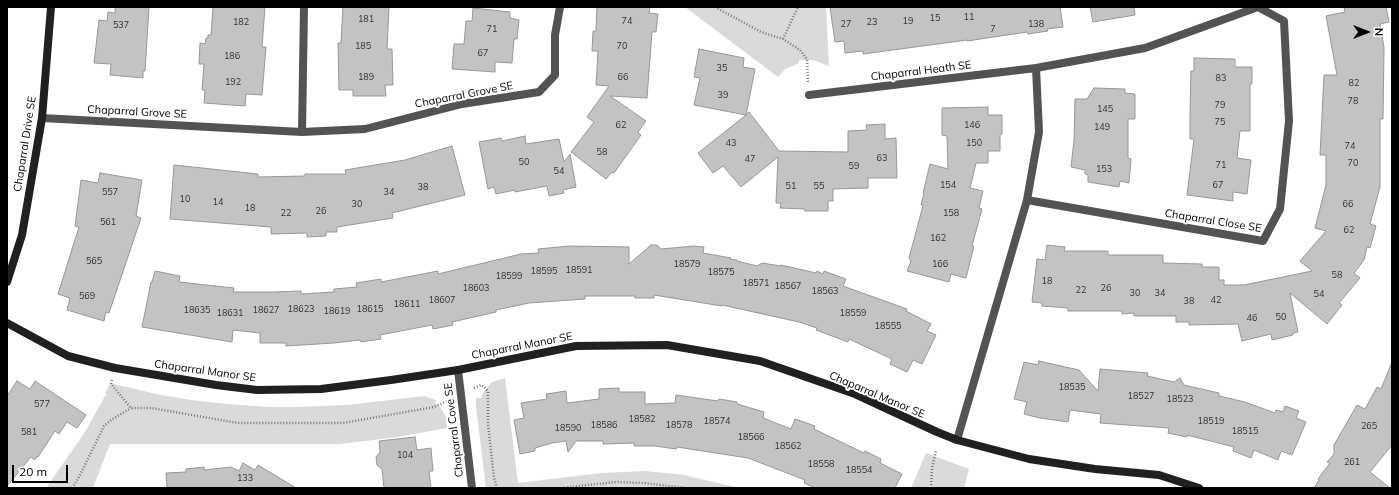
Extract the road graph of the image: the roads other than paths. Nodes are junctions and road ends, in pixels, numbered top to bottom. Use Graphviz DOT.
graph roads {
  1 [pos="51,7"];
  2 [pos="304,7"];
  3 [pos="560,7"];
  4 [pos="1258,7"];
  5 [pos="1036,68"];
  6 [pos="809,95"];
  7 [pos="42,118"];
  8 [pos="302,132"];
  9 [pos="1027,200"];
  10 [pos="7,282"];
  11 [pos="7,323"];
  12 [pos="458,370"];
  13 [pos="957,440"];
  14 [pos="472,488"];
  15 [pos="1200,488"];
  1 -- 7 [label="street, Chaparral Drive SE"];
  2 -- 8 [label="street"];
  3 -- 8 [label="street, Chaparral Grove SE"];
  4 -- 5 [label="street, Chaparral Close SE"];
  4 -- 9 [label="street, Chaparral Close SE"];
  5 -- 6 [label="street, Chaparral Heath SE"];
  5 -- 9 [label="street"];
  7 -- 8 [label="street, Chaparral Grove SE"];
  7 -- 10 [label="street, Chaparral Drive SE"];
  9 -- 13 [label="street"];
  11 -- 12 [label="street, Chaparral Manor SE"];
  12 -- 13 [label="street, Chaparral Manor SE"];
  12 -- 14 [label="street, Chaparral Cove SE"];
  13 -- 15 [label="street, Chaparral Manor SE"];
}
